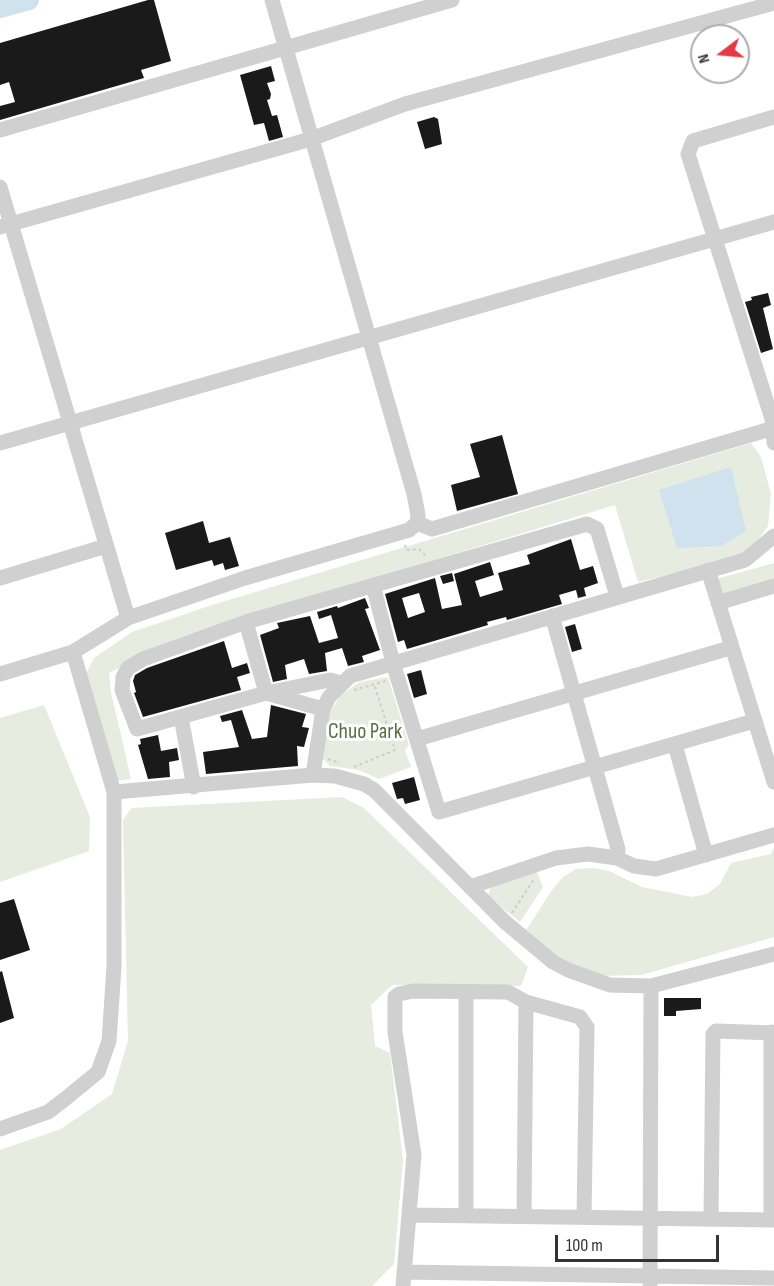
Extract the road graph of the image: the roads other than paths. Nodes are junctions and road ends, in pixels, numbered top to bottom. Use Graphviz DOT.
graph roads {
  1 [pos="272,0"];
  2 [pos="452,0"];
  3 [pos="774,3"];
  4 [pos="285,48"];
  5 [pos="774,117"];
  6 [pos="0,130"];
  7 [pos="311,139"];
  8 [pos="0,187"];
  9 [pos="774,222"];
  10 [pos="6,225"];
  11 [pos="716,238"];
  12 [pos="369,339"];
  13 [pos="768,389"];
  14 [pos="70,423"];
  15 [pos="773,433"];
  16 [pos="0,443"];
  17 [pos="417,523"];
  18 [pos="774,537"];
  19 [pos="106,546"];
  20 [pos="708,570"];
  21 [pos="0,578"];
  22 [pos="373,585"];
  23 [pos="774,586"];
  24 [pos="617,596"];
  25 [pos="718,603"];
  26 [pos="552,616"];
  27 [pos="128,618"];
  28 [pos="246,622"];
  29 [pos="730,648"];
  30 [pos="72,652"];
  31 [pos="393,663"];
  32 [pos="0,674"];
  33 [pos="347,686"];
  34 [pos="266,693"];
  35 [pos="573,695"];
  36 [pos="323,709"];
  37 [pos="181,717"];
  38 [pos="754,721"];
  39 [pos="417,740"];
  40 [pos="675,745"];
  41 [pos="594,768"];
  42 [pos="773,773"];
  43 [pos="313,775"];
  44 [pos="194,787"];
  45 [pos="114,792"];
  46 [pos="774,835"];
  47 [pos="706,855"];
  48 [pos="617,858"];
  49 [pos="470,887"];
  50 [pos="774,954"];
  51 [pos="651,986"];
  52 [pos="466,992"];
  53 [pos="526,1002"];
  54 [pos="773,1033"];
  55 [pos="0,1129"];
  56 [pos="410,1215"];
  57 [pos="466,1215"];
  58 [pos="524,1215"];
  59 [pos="584,1217"];
  60 [pos="650,1219"];
  61 [pos="711,1219"];
  62 [pos="773,1220"];
  63 [pos="774,1278"];
  64 [pos="404,1279"];
  65 [pos="467,1280"];
  66 [pos="521,1280"];
  67 [pos="585,1280"];
  68 [pos="650,1281"];
  1 -- 4 [label="street"];
  2 -- 4 [label="street"];
  3 -- 7 [label="street"];
  4 -- 6 [label="street"];
  4 -- 7 [label="street"];
  5 -- 11 [label="street"];
  7 -- 10 [label="street"];
  7 -- 12 [label="street"];
  8 -- 10 [label="street"];
  9 -- 11 [label="street"];
  10 -- 14 [label="street"];
  11 -- 12 [label="street"];
  11 -- 13 [label="street"];
  12 -- 14 [label="street"];
  12 -- 17 [label="street"];
  13 -- 15 [label="street"];
  14 -- 16 [label="street"];
  14 -- 19 [label="street"];
  15 -- 17 [label="street"];
  17 -- 27 [label="street"];
  18 -- 20 [label="street"];
  19 -- 21 [label="street"];
  19 -- 27 [label="street"];
  20 -- 24 [label="street"];
  20 -- 25 [label="street"];
  22 -- 24 [label="street"];
  22 -- 28 [label="street"];
  22 -- 31 [label="street"];
  23 -- 25 [label="street"];
  24 -- 26 [label="street"];
  25 -- 29 [label="street"];
  26 -- 31 [label="street"];
  26 -- 35 [label="street"];
  27 -- 30 [label="street"];
  28 -- 34 [label="street"];
  28 -- 37 [label="street"];
  29 -- 35 [label="street"];
  29 -- 38 [label="street"];
  30 -- 32 [label="street"];
  30 -- 45 [label="street"];
  31 -- 33 [label="street"];
  31 -- 39 [label="street"];
  33 -- 34 [label="street"];
  33 -- 36 [label="street"];
  34 -- 36 [label="street"];
  34 -- 37 [label="street"];
  35 -- 39 [label="street"];
  35 -- 41 [label="street"];
  36 -- 43 [label="street"];
  37 -- 44 [label="street"];
  38 -- 40 [label="street"];
  38 -- 42 [label="street"];
  39 -- 41 [label="street"];
  40 -- 41 [label="street"];
  40 -- 47 [label="street"];
  41 -- 48 [label="street"];
  43 -- 44 [label="street"];
  43 -- 49 [label="street"];
  44 -- 45 [label="street"];
  45 -- 55 [label="street"];
  46 -- 47 [label="street"];
  47 -- 48 [label="street"];
  48 -- 49 [label="street"];
  49 -- 51 [label="street"];
  50 -- 51 [label="street"];
  51 -- 60 [label="street"];
  52 -- 53 [label="street"];
  52 -- 56 [label="street"];
  52 -- 57 [label="street"];
  53 -- 58 [label="street"];
  53 -- 59 [label="street"];
  54 -- 61 [label="street"];
  54 -- 62 [label="street"];
  56 -- 57 [label="street"];
  56 -- 64 [label="street"];
  57 -- 58 [label="street"];
  58 -- 59 [label="street"];
  59 -- 60 [label="street"];
  60 -- 61 [label="street"];
  60 -- 68 [label="street"];
  61 -- 62 [label="street"];
  63 -- 68 [label="street"];
  64 -- 65 [label="street"];
  65 -- 66 [label="street"];
  66 -- 67 [label="street"];
  67 -- 68 [label="street"];
}
